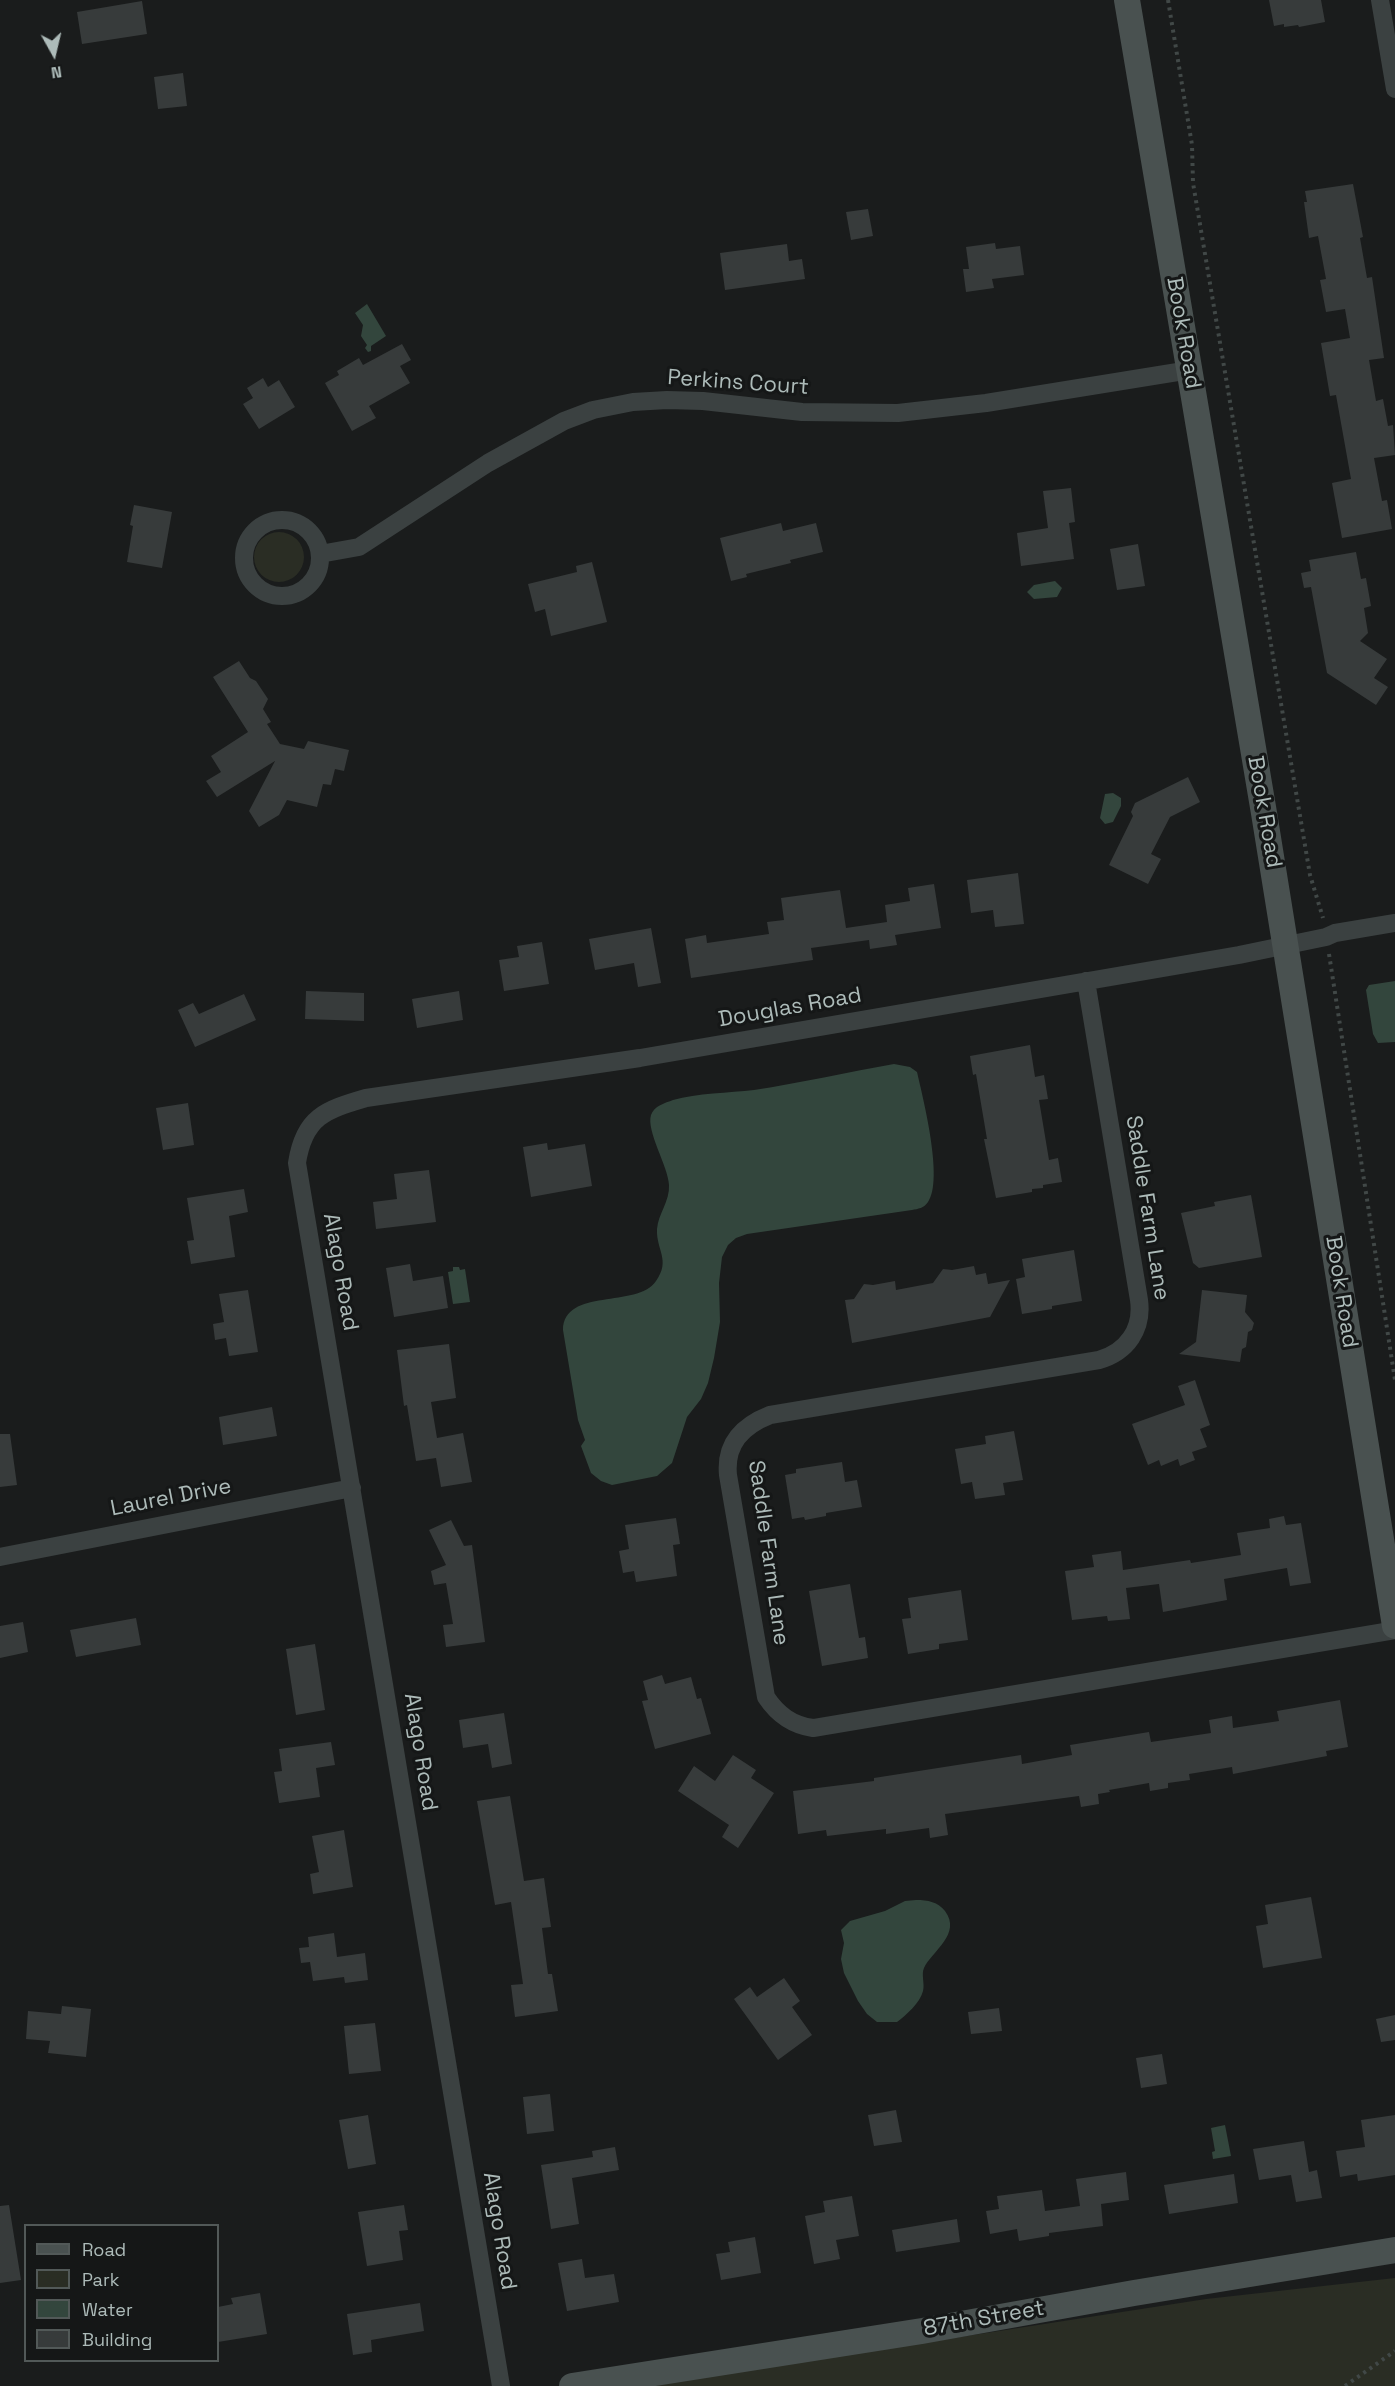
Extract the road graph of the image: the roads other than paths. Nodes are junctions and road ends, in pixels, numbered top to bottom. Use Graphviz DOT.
graph roads {
  1 [pos="1128,0"];
  2 [pos="1380,0"];
  3 [pos="1395,89"];
  4 [pos="1190,370"];
  5 [pos="320,554"];
  6 [pos="1395,923"];
  7 [pos="1286,946"];
  8 [pos="1086,981"];
  9 [pos="309,1128"];
  10 [pos="352,1488"];
  11 [pos="0,1557"];
  12 [pos="1395,1628"];
  13 [pos="1395,2250"];
  14 [pos="501,2386"];
  15 [pos="572,2386"];
  1 -- 4 [label="street, Book Road"];
  2 -- 3 [label="street"];
  4 -- 5 [label="street, Perkins Court"];
  4 -- 7 [label="street, Book Road"];
  5 -- 5 [label="street"];
  6 -- 7 [label="street, Douglas Road"];
  7 -- 8 [label="street, Douglas Road"];
  7 -- 12 [label="street, Book Road"];
  8 -- 9 [label="street, Douglas Road"];
  8 -- 12 [label="street, Saddle Farm Lane"];
  9 -- 10 [label="street, Alago Road"];
  10 -- 11 [label="street, Laurel Drive"];
  10 -- 14 [label="street, Alago Road"];
  13 -- 15 [label="street, 87th Street"];
}
